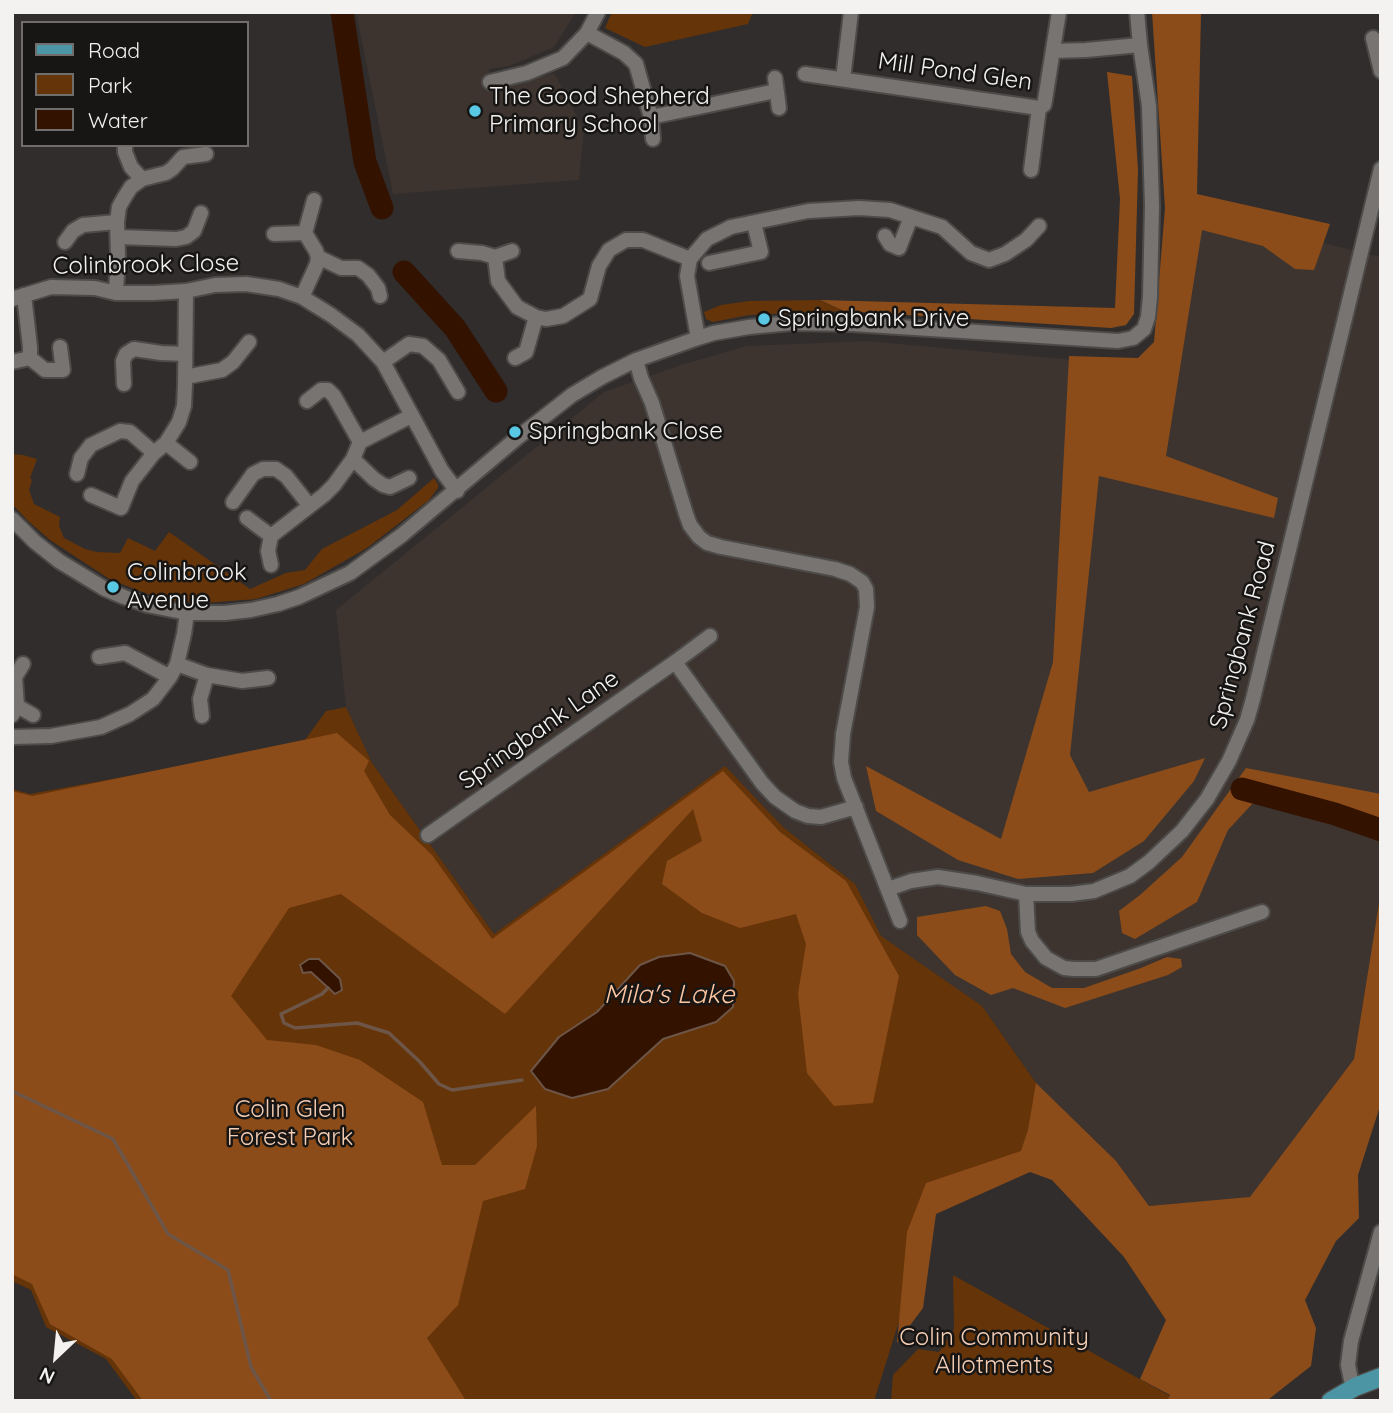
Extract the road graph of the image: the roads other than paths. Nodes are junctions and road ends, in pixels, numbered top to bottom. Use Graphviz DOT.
graph roads {
  1 [pos="598,12"];
  2 [pos="851,12"];
  3 [pos="1059,12"];
  4 [pos="1137,12"];
  5 [pos="587,33"];
  6 [pos="1373,38"];
  7 [pos="1140,45"];
  8 [pos="1053,51"];
  9 [pos="1381,71"];
  10 [pos="805,74"];
  11 [pos="843,79"];
  12 [pos="490,82"];
  13 [pos="779,108"];
  14 [pos="1039,108"];
  15 [pos="651,117"];
  16 [pos="653,139"];
  17 [pos="125,147"];
  18 [pos="183,151"];
  19 [pos="206,154"];
  20 [pos="1381,169"];
  21 [pos="1031,170"];
  22 [pos="142,179"];
  23 [pos="314,200"];
  24 [pos="201,213"];
  25 [pos="911,217"];
  26 [pos="117,222"];
  27 [pos="754,223"];
  28 [pos="1039,226"];
  29 [pos="305,233"];
  30 [pos="274,234"];
  31 [pos="885,236"];
  32 [pos="118,237"];
  33 [pos="65,242"];
  34 [pos="458,251"];
  35 [pos="512,251"];
  36 [pos="318,257"];
  37 [pos="495,257"];
  38 [pos="690,259"];
  39 [pos="709,263"];
  40 [pos="186,291"];
  41 [pos="116,293"];
  42 [pos="380,296"];
  43 [pos="18,297"];
  44 [pos="302,297"];
  45 [pos="536,317"];
  46 [pos="698,338"];
  47 [pos="249,342"];
  48 [pos="60,347"];
  49 [pos="185,354"];
  50 [pos="30,358"];
  51 [pos="515,358"];
  52 [pos="636,360"];
  53 [pos="12,362"];
  54 [pos="383,362"];
  55 [pos="185,377"];
  56 [pos="124,384"];
  57 [pos="458,391"];
  58 [pos="307,401"];
  59 [pos="411,416"];
  60 [pos="360,442"];
  61 [pos="166,443"];
  62 [pos="154,453"];
  63 [pos="353,459"];
  64 [pos="190,462"];
  65 [pos="76,474"];
  66 [pos="409,478"];
  67 [pos="457,491"];
  68 [pos="91,495"];
  69 [pos="233,502"];
  70 [pos="309,505"];
  71 [pos="247,518"];
  72 [pos="14,525"];
  73 [pos="271,536"];
  74 [pos="271,565"];
  75 [pos="187,613"];
  76 [pos="710,636"];
  77 [pos="99,657"];
  78 [pos="675,662"];
  79 [pos="23,664"];
  80 [pos="177,664"];
  81 [pos="207,675"];
  82 [pos="170,677"];
  83 [pos="268,678"];
  84 [pos="15,711"];
  85 [pos="33,715"];
  86 [pos="202,716"];
  87 [pos="12,737"];
  88 [pos="856,807"];
  89 [pos="428,835"];
  90 [pos="888,890"];
  91 [pos="1026,894"];
  92 [pos="1262,912"];
  93 [pos="900,921"];
  94 [pos="1381,1232"];
  95 [pos="1381,1377"];
  96 [pos="1355,1387"];
  97 [pos="1331,1401"];
  1 -- 5 [label="street"];
  2 -- 11 [label="street"];
  3 -- 8 [label="street, Mill Pond Glen"];
  4 -- 7 [label="street"];
  5 -- 12 [label="street"];
  5 -- 15 [label="street"];
  6 -- 9 [label="street"];
  7 -- 8 [label="street, Mill Pond Glen"];
  7 -- 46 [label="street"];
  8 -- 14 [label="street, Mill Pond Glen"];
  10 -- 11 [label="street, Mill Pond Glen"];
  11 -- 14 [label="street, Mill Pond Glen"];
  13 -- 15 [label="street"];
  14 -- 21 [label="street"];
  15 -- 16 [label="street"];
  17 -- 22 [label="street"];
  18 -- 19 [label="street"];
  18 -- 22 [label="street"];
  20 -- 91 [label="street, Springbank Road"];
  22 -- 26 [label="street"];
  23 -- 29 [label="street"];
  24 -- 32 [label="street"];
  25 -- 27 [label="street"];
  25 -- 28 [label="street"];
  25 -- 31 [label="street"];
  26 -- 32 [label="street"];
  26 -- 33 [label="street"];
  27 -- 38 [label="street"];
  27 -- 39 [label="street"];
  29 -- 30 [label="street"];
  29 -- 36 [label="street"];
  32 -- 41 [label="street"];
  34 -- 37 [label="street"];
  35 -- 37 [label="street"];
  36 -- 42 [label="street"];
  36 -- 44 [label="street"];
  37 -- 45 [label="street"];
  38 -- 45 [label="street"];
  38 -- 46 [label="street"];
  40 -- 41 [label="street, Colinbrook Close"];
  40 -- 44 [label="street, Colinbrook Close"];
  40 -- 49 [label="street"];
  41 -- 43 [label="street, Colinbrook Close"];
  43 -- 50 [label="street"];
  44 -- 54 [label="street, Colinbrook Close"];
  45 -- 51 [label="street"];
  46 -- 52 [label="street"];
  47 -- 55 [label="street"];
  48 -- 50 [label="street"];
  49 -- 55 [label="street"];
  49 -- 56 [label="street"];
  50 -- 53 [label="street"];
  52 -- 67 [label="street"];
  52 -- 88 [label="street"];
  54 -- 57 [label="street"];
  54 -- 59 [label="street, Colinbrook Close"];
  55 -- 61 [label="street"];
  58 -- 60 [label="street"];
  59 -- 60 [label="street"];
  59 -- 67 [label="street, Colinbrook Close"];
  60 -- 63 [label="street"];
  61 -- 62 [label="street"];
  61 -- 64 [label="street"];
  62 -- 65 [label="street"];
  62 -- 68 [label="street"];
  63 -- 66 [label="street"];
  63 -- 70 [label="street"];
  67 -- 75 [label="street"];
  69 -- 70 [label="street"];
  70 -- 73 [label="street"];
  71 -- 73 [label="street"];
  72 -- 75 [label="street"];
  73 -- 74 [label="street"];
  75 -- 80 [label="street"];
  76 -- 78 [label="street, Springbank Lane"];
  77 -- 82 [label="street"];
  78 -- 88 [label="street"];
  78 -- 89 [label="street, Springbank Lane"];
  79 -- 84 [label="street"];
  80 -- 81 [label="street"];
  80 -- 82 [label="street"];
  81 -- 83 [label="street"];
  81 -- 86 [label="street"];
  82 -- 87 [label="street"];
  84 -- 85 [label="street"];
  88 -- 90 [label="street"];
  90 -- 91 [label="street, Springbank Road"];
  90 -- 93 [label="street"];
  91 -- 92 [label="street"];
  94 -- 96 [label="street"];
  95 -- 96 [label="main road"];
  96 -- 97 [label="main road"];
}
